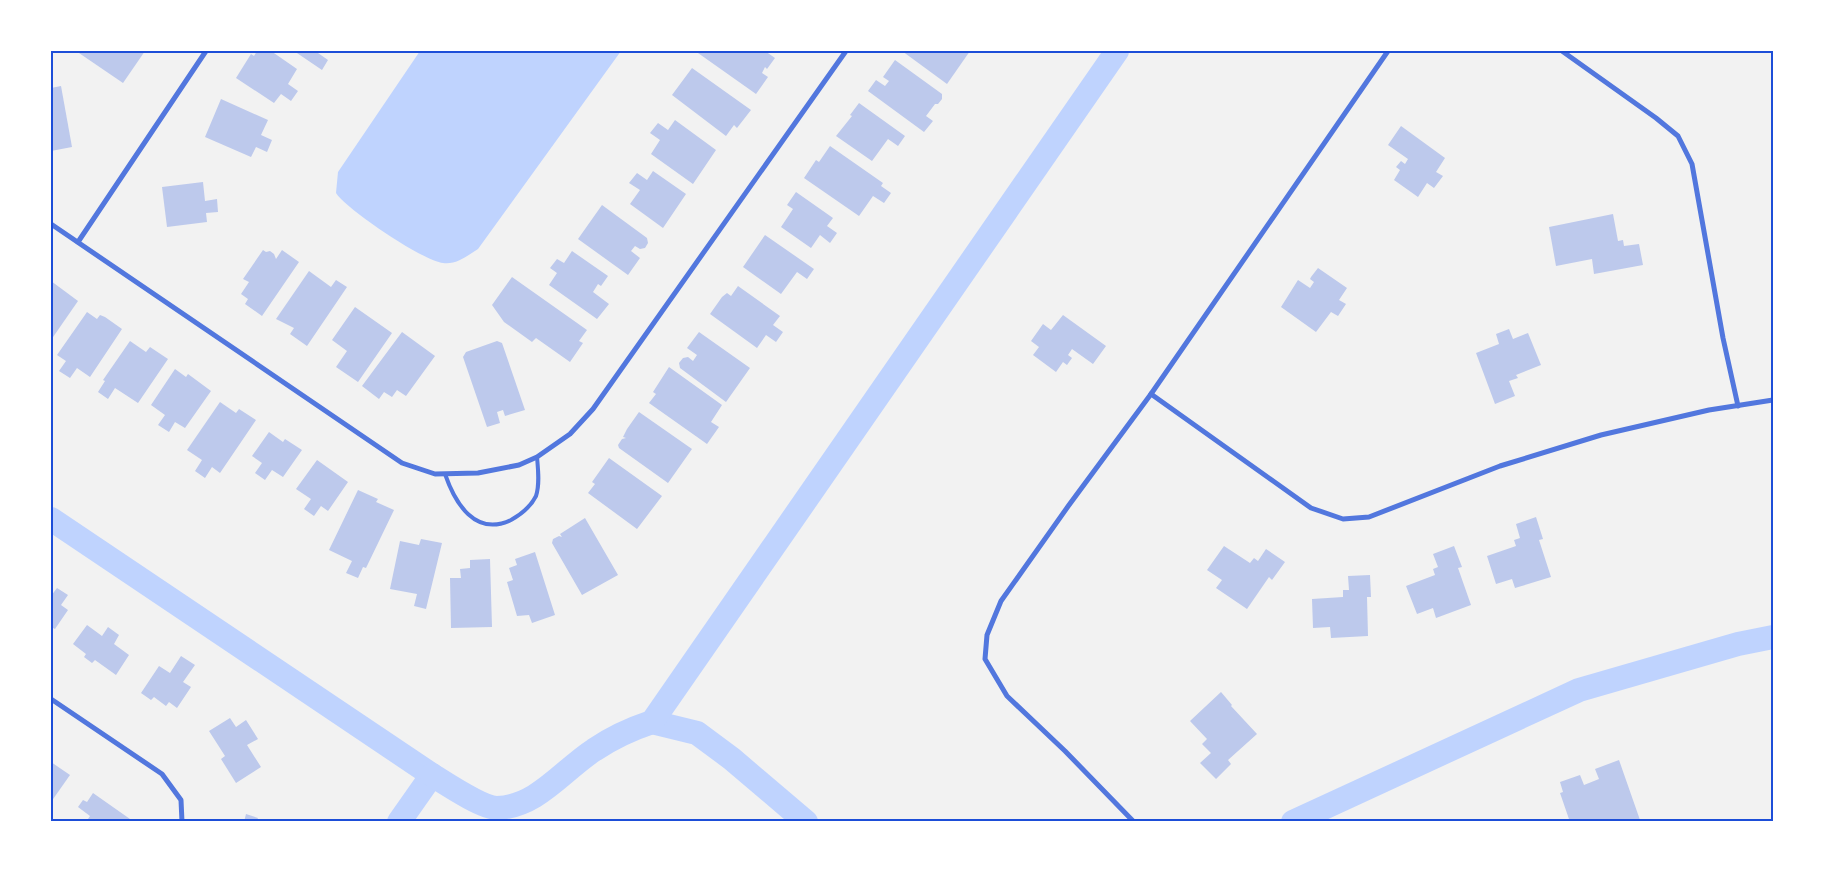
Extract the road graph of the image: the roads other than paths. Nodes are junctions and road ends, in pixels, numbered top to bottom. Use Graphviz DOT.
graph roads {
  1 [pos="206,51"];
  2 [pos="846,51"];
  3 [pos="1388,51"];
  4 [pos="1562,51"];
  5 [pos="51,224"];
  6 [pos="78,242"];
  7 [pos="1151,394"];
  8 [pos="1773,400"];
  9 [pos="1738,406"];
  10 [pos="537,456"];
  11 [pos="445,474"];
  12 [pos="51,699"];
  13 [pos="182,822"];
  14 [pos="1134,822"];
  1 -- 6 [label="street"];
  2 -- 10 [label="street"];
  3 -- 7 [label="street"];
  4 -- 9 [label="street"];
  5 -- 6 [label="street"];
  6 -- 11 [label="street"];
  7 -- 9 [label="street"];
  7 -- 14 [label="street"];
  8 -- 9 [label="street"];
  10 -- 11 [label="street"];
  10 -- 11 [label="lane"];
  12 -- 13 [label="street"];
}
